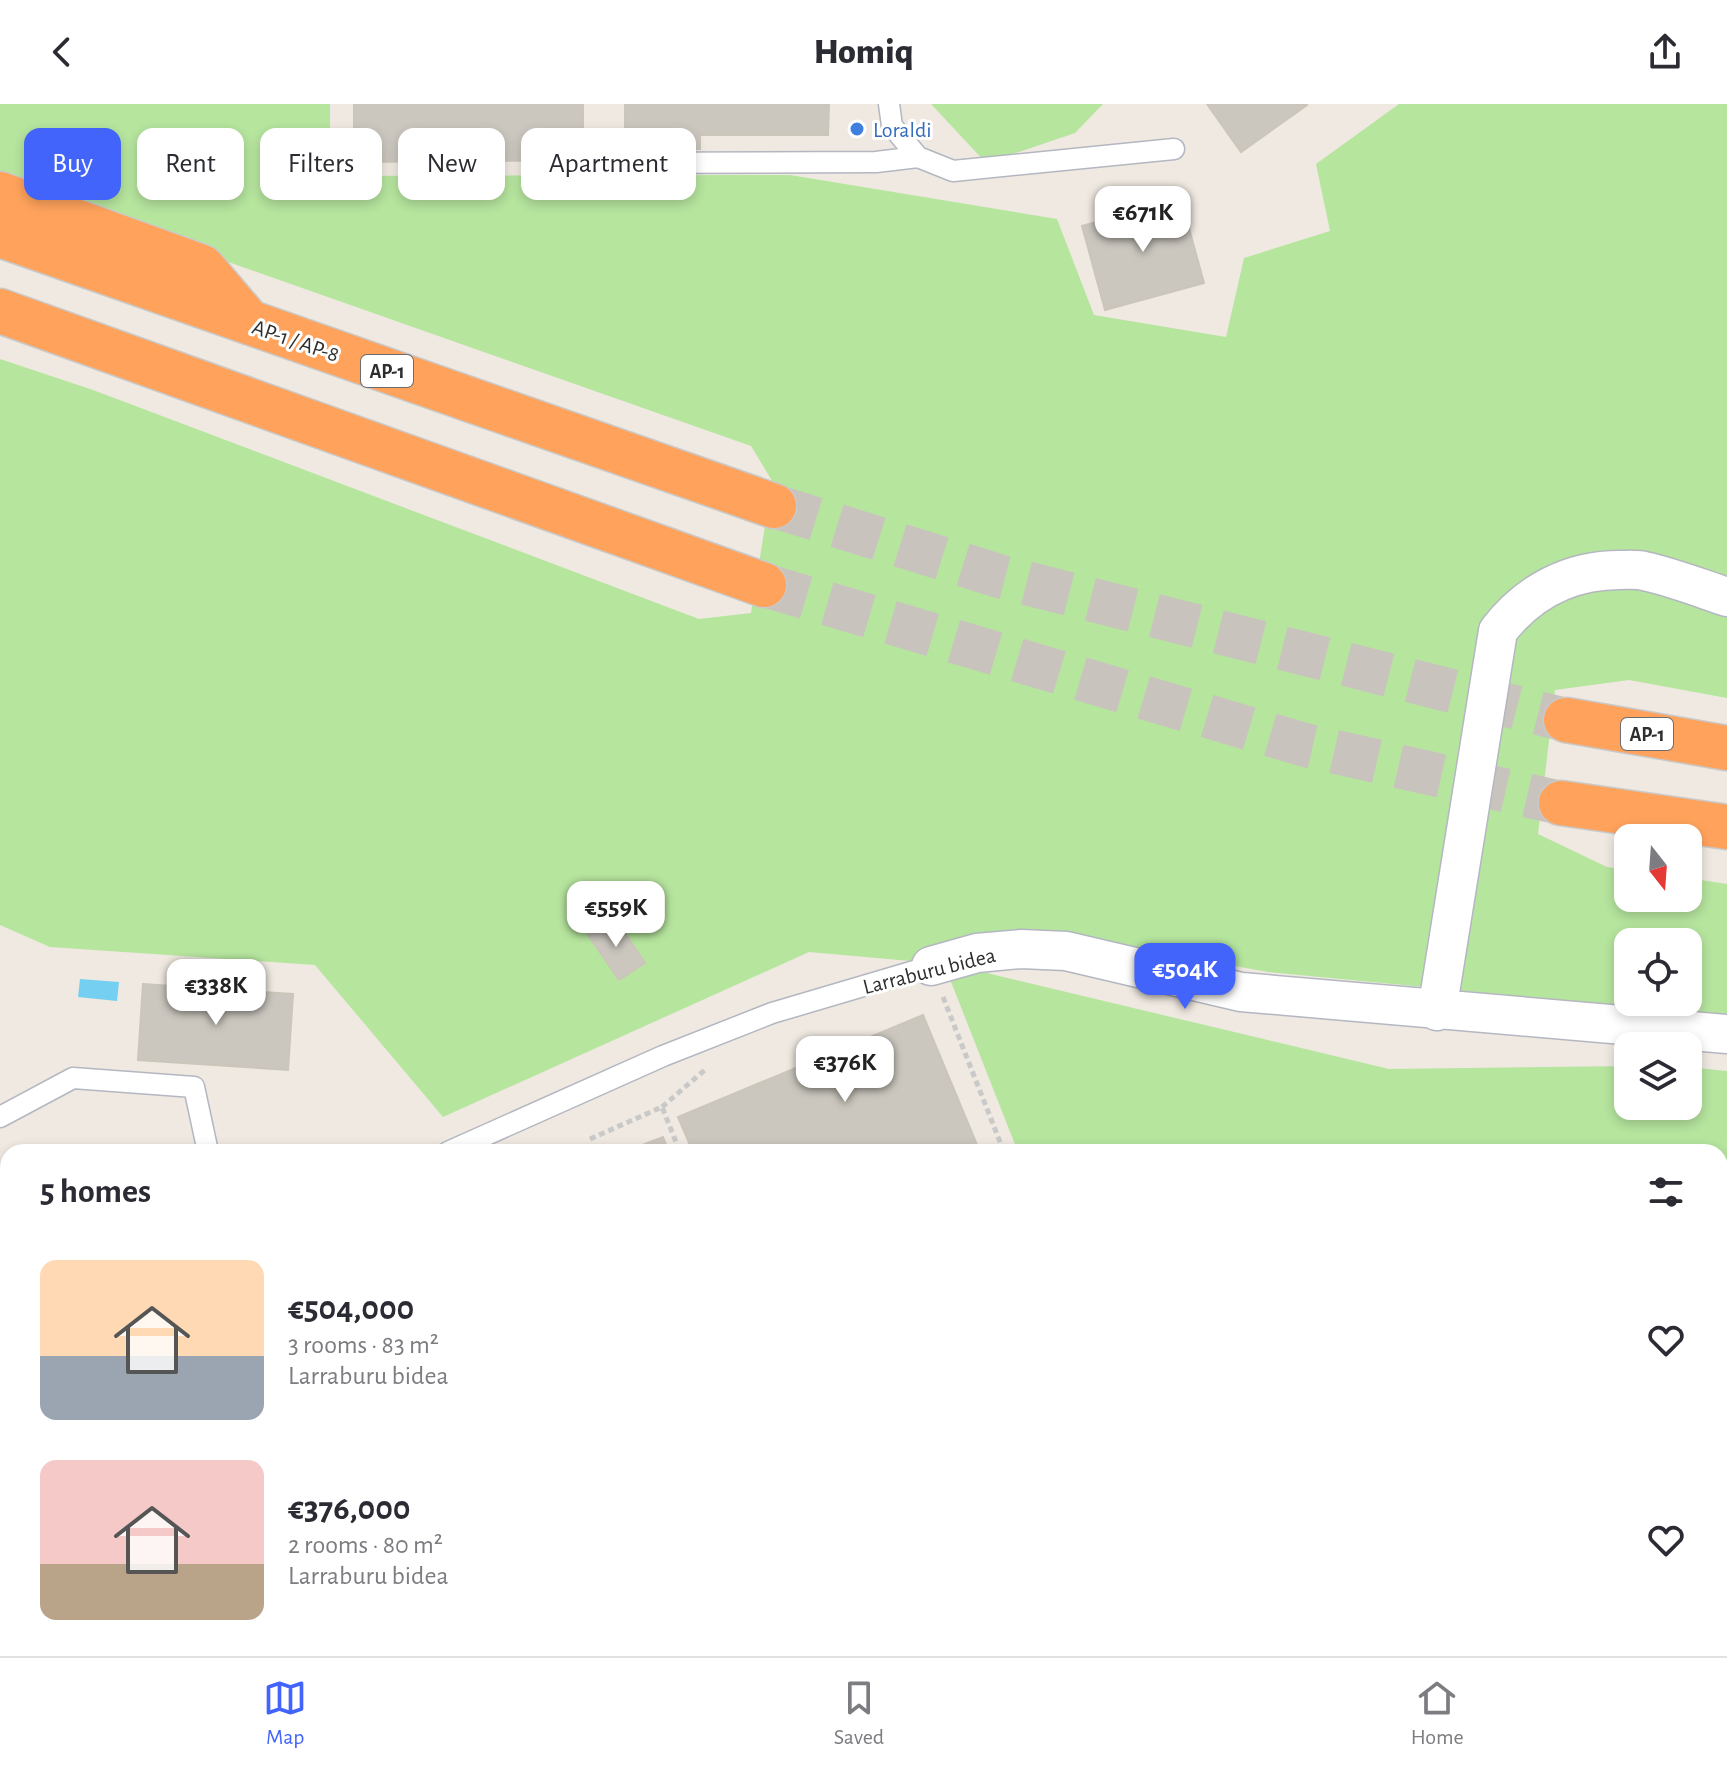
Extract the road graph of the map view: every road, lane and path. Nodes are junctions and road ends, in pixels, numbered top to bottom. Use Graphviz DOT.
graph roads {
  1 [pos="889,104"];
  2 [pos="1174,149"];
  3 [pos="918,157"];
  4 [pos="696,163"];
  5 [pos="0,194"];
  6 [pos="0,235"];
  7 [pos="0,311"];
  8 [pos="250,323"];
  9 [pos="774,506"];
  10 [pos="764,585"];
  11 [pos="1727,597"];
  12 [pos="1566,720"];
  13 [pos="1727,748"];
  14 [pos="1561,803"];
  15 [pos="1727,827"];
  16 [pos="931,966"];
  17 [pos="1437,1011"];
  18 [pos="1727,1034"];
  19 [pos="0,1117"];
  20 [pos="590,1139"];
  21 [pos="206,1144"];
  22 [pos="466,1144"];
  23 [pos="677,1144"];
  24 [pos="1001,1144"];
  1 -- 3 [label="lane"];
  2 -- 3 [label="lane"];
  3 -- 4 [label="lane"];
  5 -- 8 [label="highway"];
  6 -- 8 [label="highway, AP-1 / AP-8 / AP-1"];
  7 -- 10 [label="highway"];
  8 -- 9 [label="highway, AP-1 / AP-8 / AP-1"];
  11 -- 17 [label="street"];
  12 -- 13 [label="highway, AP-1"];
  14 -- 15 [label="highway"];
  16 -- 17 [label="street, Larraburu bidea"];
  16 -- 22 [label="lane, Larraburu bidea"];
  16 -- 24 [label="path"];
  17 -- 18 [label="street, Larraburu bidea"];
  19 -- 21 [label="lane"];
  20 -- 23 [label="path"];
}
